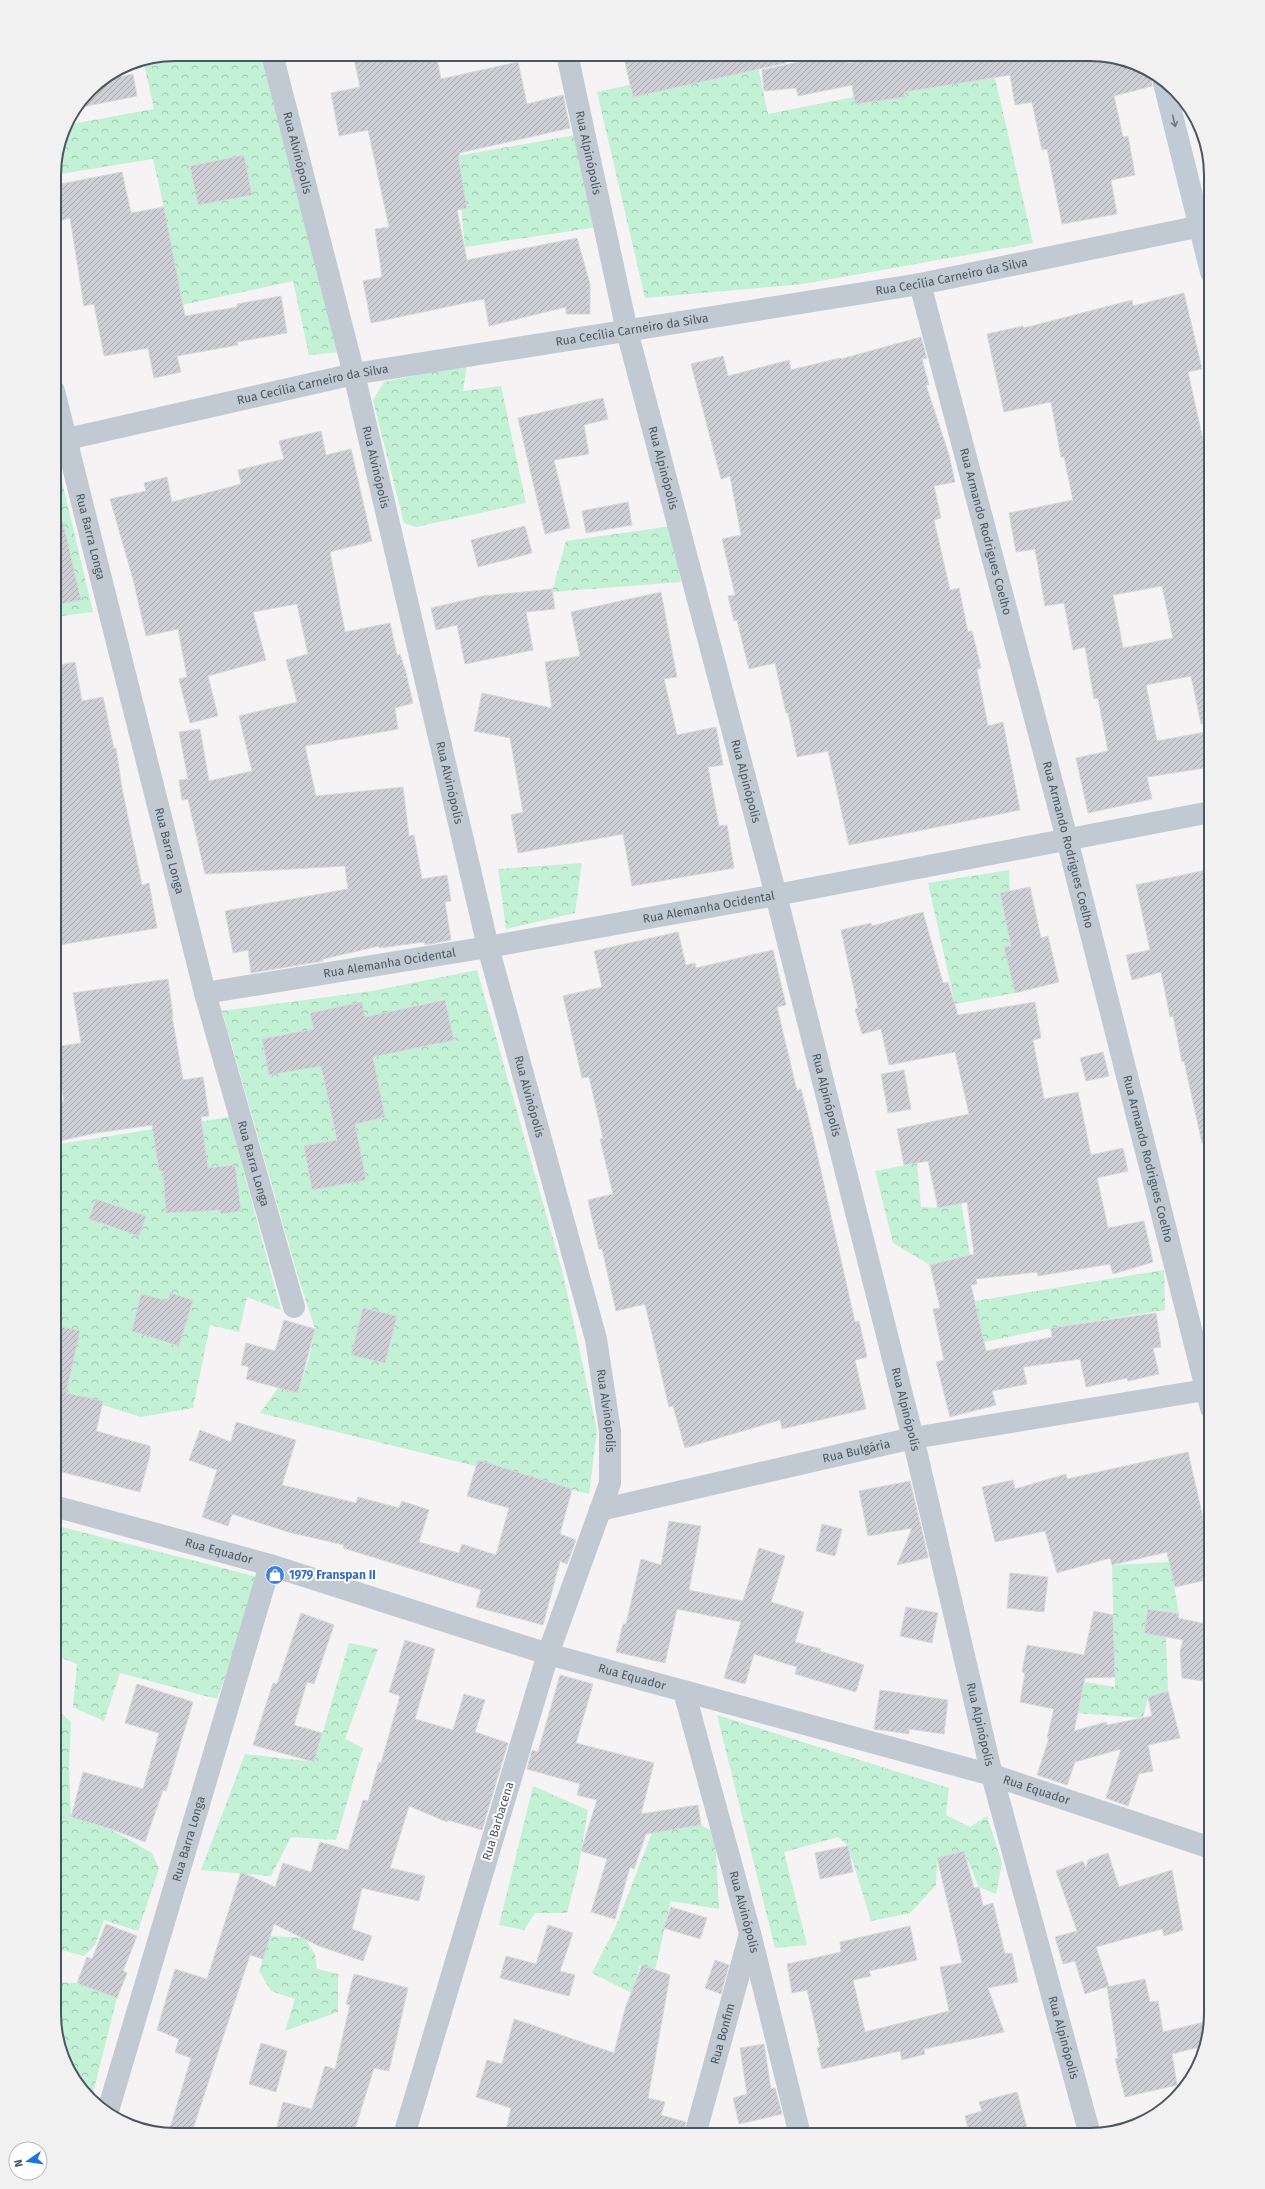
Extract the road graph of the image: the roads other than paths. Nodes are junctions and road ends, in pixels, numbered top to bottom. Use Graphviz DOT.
graph roads {
  1 [pos="274,61"];
  2 [pos="569,61"];
  3 [pos="1166,90"];
  4 [pos="1204,222"];
  5 [pos="1204,225"];
  6 [pos="920,284"];
  7 [pos="627,331"];
  8 [pos="354,374"];
  9 [pos="61,441"];
  10 [pos="61,445"];
  11 [pos="1204,813"];
  12 [pos="1067,839"];
  13 [pos="776,895"];
  14 [pos="488,947"];
  15 [pos="205,993"];
  16 [pos="294,1308"];
  17 [pos="1204,1372"];
  18 [pos="1204,1396"];
  19 [pos="913,1438"];
  20 [pos="61,1508"];
  21 [pos="600,1510"];
  22 [pos="270,1565"];
  23 [pos="548,1654"];
  24 [pos="684,1691"];
  25 [pos="992,1775"];
  26 [pos="1204,1846"];
  27 [pos="750,1933"];
  28 [pos="109,2107"];
  29 [pos="406,2128"];
  30 [pos="697,2128"];
  31 [pos="798,2128"];
  32 [pos="1088,2128"];
  1 -- 8 [label="street, Rua Alvinópolis"];
  2 -- 7 [label="street, Rua Alpinópolis"];
  3 -- 4 [label="main road, one-way"];
  5 -- 6 [label="street, Rua Cecília Carneiro da Silva"];
  6 -- 7 [label="street, Rua Cecília Carneiro da Silva"];
  6 -- 12 [label="street, Rua Armando Rodrigues Coelho"];
  7 -- 8 [label="street, Rua Cecília Carneiro da Silva"];
  7 -- 13 [label="street, Rua Alpinópolis"];
  8 -- 9 [label="street, Rua Cecília Carneiro da Silva"];
  8 -- 14 [label="street, Rua Alvinópolis"];
  10 -- 15 [label="street, Rua Barra Longa"];
  11 -- 12 [label="street, Rua Alemanha Ocidental"];
  12 -- 13 [label="street, Rua Alemanha Ocidental"];
  12 -- 17 [label="street, Rua Armando Rodrigues Coelho"];
  13 -- 14 [label="street, Rua Alemanha Ocidental"];
  13 -- 19 [label="street, Rua Alpinópolis"];
  14 -- 15 [label="street, Rua Alemanha Ocidental"];
  14 -- 21 [label="street, Rua Alvinópolis"];
  15 -- 16 [label="street, Rua Barra Longa"];
  18 -- 19 [label="street, Rua Bulgária"];
  19 -- 21 [label="street, Rua Bulgária"];
  19 -- 25 [label="street, Rua Alpinópolis"];
  20 -- 22 [label="street, Rua Equador"];
  21 -- 23 [label="street, Rua Barbacena"];
  22 -- 23 [label="street, Rua Equador"];
  22 -- 28 [label="street, Rua Barra Longa"];
  23 -- 24 [label="street, Rua Equador"];
  23 -- 29 [label="street, Rua Barbacena"];
  24 -- 25 [label="street, Rua Equador"];
  24 -- 27 [label="street, Rua Alvinópolis"];
  25 -- 26 [label="street, Rua Equador"];
  25 -- 32 [label="street, Rua Alpinópolis"];
  27 -- 30 [label="street, Rua Bonfim"];
  27 -- 31 [label="street, Rua Alvinópolis"];
}
